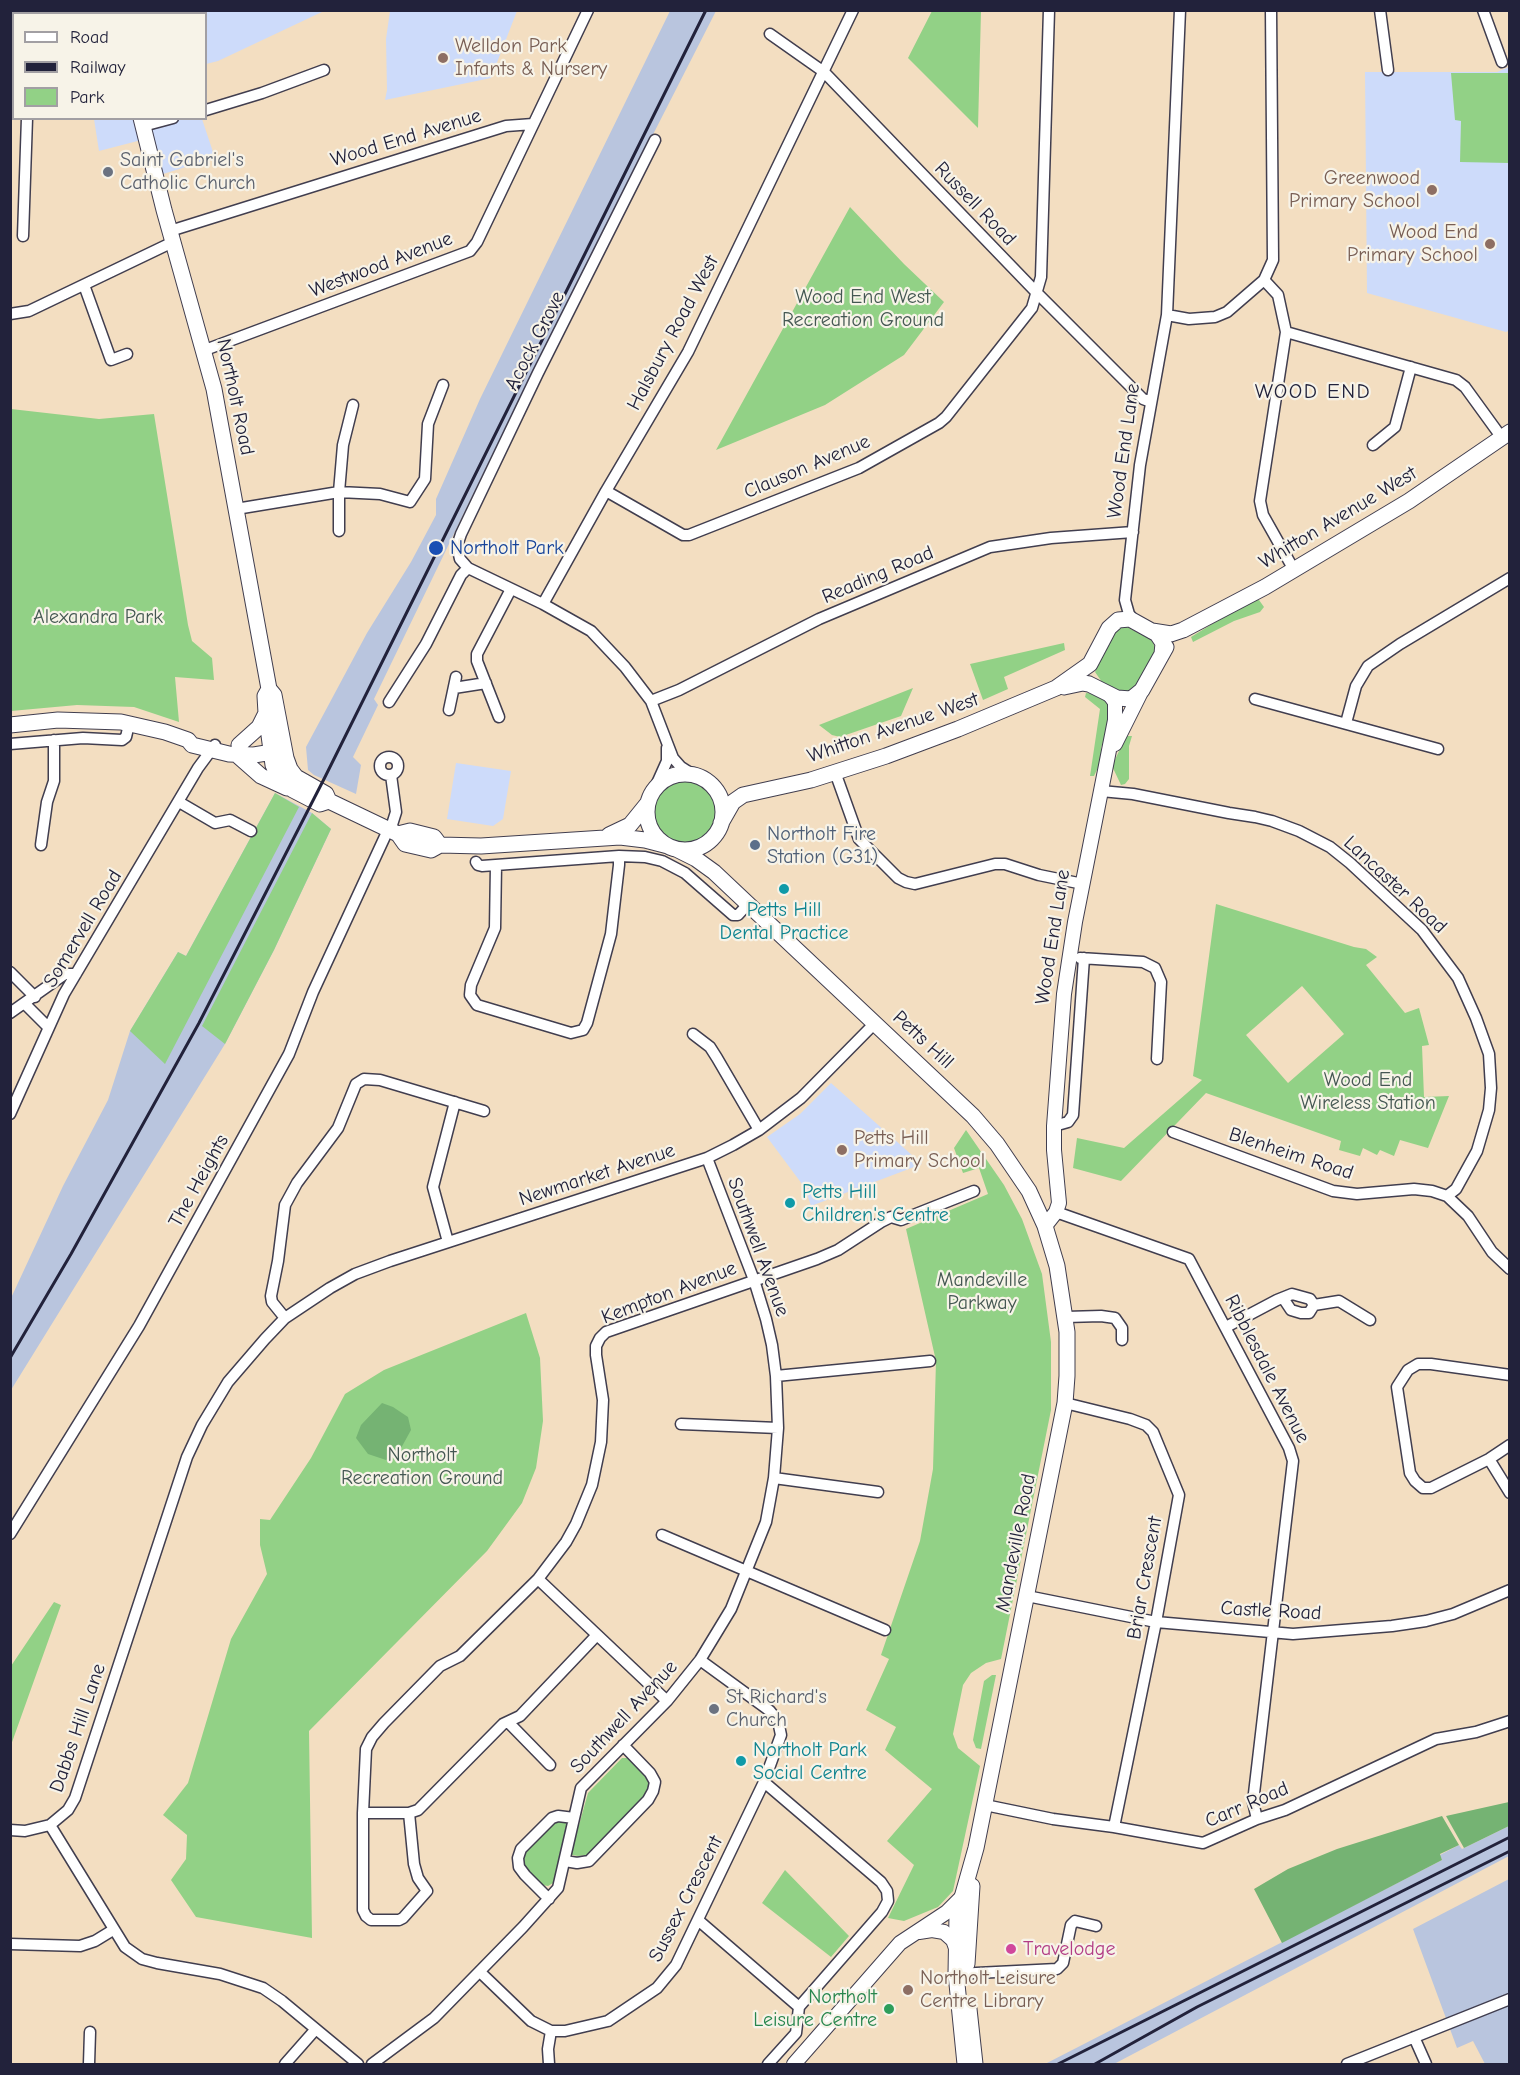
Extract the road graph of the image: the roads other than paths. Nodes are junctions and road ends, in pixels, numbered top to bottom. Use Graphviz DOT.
graph roads {
  1 [pos="588,10"];
  2 [pos="853,10"];
  3 [pos="1049,10"];
  4 [pos="1180,10"];
  5 [pos="1271,10"];
  6 [pos="1380,10"];
  7 [pos="1483,10"];
  8 [pos="770,34"];
  9 [pos="1502,62"];
  10 [pos="324,70"];
  11 [pos="1388,70"];
  12 [pos="824,72"];
  13 [pos="207,110"];
  14 [pos="27,120"];
  15 [pos="158,120"];
  16 [pos="142,122"];
  17 [pos="533,124"];
  18 [pos="655,140"];
  19 [pos="23,236"];
  20 [pos="172,236"];
  21 [pos="1263,280"];
  22 [pos="84,285"];
  23 [pos="1037,293"];
  24 [pos="10,314"];
  25 [pos="1167,315"];
  26 [pos="1286,332"];
  27 [pos="204,350"];
  28 [pos="127,354"];
  29 [pos="1411,367"];
  30 [pos="443,385"];
  31 [pos="1151,402"];
  32 [pos="352,405"];
  33 [pos="1506,435"];
  34 [pos="1373,445"];
  35 [pos="606,491"];
  36 [pos="339,492"];
  37 [pos="236,509"];
  38 [pos="339,531"];
  39 [pos="1133,532"];
  40 [pos="464,564"];
  41 [pos="1294,570"];
  42 [pos="1509,578"];
  43 [pos="511,589"];
  44 [pos="1125,594"];
  45 [pos="543,604"];
  46 [pos="1135,622"];
  47 [pos="1109,628"];
  48 [pos="1183,630"];
  49 [pos="1152,631"];
  50 [pos="1162,654"];
  51 [pos="1090,664"];
  52 [pos="1154,669"];
  53 [pos="486,683"];
  54 [pos="1095,686"];
  55 [pos="269,689"];
  56 [pos="1142,690"];
  57 [pos="1047,693"];
  58 [pos="1109,694"];
  59 [pos="1255,699"];
  60 [pos="651,701"];
  61 [pos="389,702"];
  62 [pos="449,710"];
  63 [pos="266,713"];
  64 [pos="499,717"];
  65 [pos="1346,723"];
  66 [pos="129,724"];
  67 [pos="10,725"];
  68 [pos="54,740"];
  69 [pos="10,744"];
  70 [pos="204,745"];
  71 [pos="667,745"];
  72 [pos="277,747"];
  73 [pos="1438,749"];
  74 [pos="237,750"];
  75 [pos="1109,757"];
  76 [pos="835,772"];
  77 [pos="391,775"];
  78 [pos="698,777"];
  79 [pos="293,790"];
  80 [pos="1101,791"];
  81 [pos="750,793"];
  82 [pos="651,796"];
  83 [pos="329,801"];
  84 [pos="179,802"];
  85 [pos="718,829"];
  86 [pos="251,831"];
  87 [pos="392,832"];
  88 [pos="596,838"];
  89 [pos="41,845"];
  90 [pos="672,847"];
  91 [pos="619,856"];
  92 [pos="476,862"];
  93 [pos="496,865"];
  94 [pos="714,872"];
  95 [pos="1083,884"];
  96 [pos="748,904"];
  97 [pos="1077,957"];
  98 [pos="10,972"];
  99 [pos="76,974"];
  100 [pos="35,997"];
  101 [pos="25,1004"];
  102 [pos="10,1014"];
  103 [pos="875,1023"];
  104 [pos="48,1027"];
  105 [pos="693,1034"];
  106 [pos="1157,1059"];
  107 [pos="455,1102"];
  108 [pos="484,1111"];
  109 [pos="10,1113"];
  110 [pos="759,1130"];
  111 [pos="1173,1132"];
  112 [pos="707,1158"];
  113 [pos="974,1191"];
  114 [pos="1447,1196"];
  115 [pos="1056,1212"];
  116 [pos="1045,1226"];
  117 [pos="448,1242"];
  118 [pos="1509,1269"];
  119 [pos="754,1280"];
  120 [pos="299,1309"];
  121 [pos="1065,1317"];
  122 [pos="285,1318"];
  123 [pos="1370,1320"];
  124 [pos="1226,1327"];
  125 [pos="1122,1340"];
  126 [pos="930,1361"];
  127 [pos="1509,1375"];
  128 [pos="776,1376"];
  129 [pos="1065,1403"];
  130 [pos="681,1424"];
  131 [pos="778,1428"];
  132 [pos="1509,1445"];
  133 [pos="1489,1459"];
  134 [pos="774,1478"];
  135 [pos="878,1492"];
  136 [pos="1509,1494"];
  137 [pos="10,1534"];
  138 [pos="662,1535"];
  139 [pos="747,1572"];
  140 [pos="538,1579"];
  141 [pos="1509,1590"];
  142 [pos="1027,1596"];
  143 [pos="1156,1622"];
  144 [pos="885,1630"];
  145 [pos="1273,1632"];
  146 [pos="597,1635"];
  147 [pos="700,1660"];
  148 [pos="667,1701"];
  149 [pos="1509,1721"];
  150 [pos="510,1722"];
  151 [pos="623,1745"];
  152 [pos="550,1765"];
  153 [pos="764,1782"];
  154 [pos="985,1805"];
  155 [pos="363,1813"];
  156 [pos="409,1813"];
  157 [pos="574,1818"];
  158 [pos="1257,1819"];
  159 [pos="50,1825"];
  160 [pos="1114,1827"];
  161 [pos="10,1830"];
  162 [pos="565,1860"];
  163 [pos="972,1868"];
  164 [pos="962,1897"];
  165 [pos="549,1899"];
  166 [pos="698,1920"];
  167 [pos="1096,1926"];
  168 [pos="931,1928"];
  169 [pos="113,1930"];
  170 [pos="961,1931"];
  171 [pos="10,1944"];
  172 [pos="480,1972"];
  173 [pos="962,1974"];
  174 [pos="1509,1999"];
  175 [pos="799,2007"];
  176 [pos="315,2030"];
  177 [pos="551,2031"];
  178 [pos="90,2032"];
  179 [pos="1414,2037"];
  180 [pos="88,2064"];
  181 [pos="285,2064"];
  182 [pos="358,2064"];
  183 [pos="372,2064"];
  184 [pos="549,2064"];
  185 [pos="768,2064"];
  186 [pos="794,2064"];
  187 [pos="965,2064"];
  188 [pos="975,2064"];
  189 [pos="1347,2064"];
  190 [pos="1426,2064"];
  1 -- 17 [label="street"];
  2 -- 12 [label="street, Halsbury Road West"];
  3 -- 23 [label="street, Clauson Avenue"];
  4 -- 25 [label="street, Wood End Lane"];
  5 -- 21 [label="street"];
  6 -- 11 [label="street"];
  7 -- 9 [label="street"];
  8 -- 12 [label="street, Russell Road"];
  10 -- 13 [label="street"];
  12 -- 23 [label="street, Russell Road"];
  12 -- 35 [label="street, Halsbury Road West"];
  14 -- 19 [label="street"];
  15 -- 16 [label="street"];
  16 -- 20 [label="main road, Northolt Road"];
  17 -- 20 [label="street, Wood End Avenue"];
  17 -- 27 [label="street, Westwood Avenue"];
  18 -- 40 [label="street, Acock Grove"];
  20 -- 22 [label="street, Wood End Avenue"];
  20 -- 27 [label="main road, Northolt Road"];
  21 -- 25 [label="street"];
  21 -- 26 [label="street"];
  22 -- 24 [label="street, Wood End Avenue"];
  22 -- 28 [label="street"];
  23 -- 31 [label="street, Russell Road"];
  23 -- 35 [label="street, Clauson Avenue"];
  25 -- 31 [label="street, Wood End Lane"];
  26 -- 29 [label="street"];
  26 -- 41 [label="street"];
  27 -- 37 [label="main road, Northolt Road"];
  29 -- 33 [label="street"];
  29 -- 34 [label="street"];
  30 -- 36 [label="street"];
  31 -- 39 [label="street, Wood End Lane"];
  32 -- 36 [label="street"];
  33 -- 41 [label="main road, Whitton Avenue West"];
  35 -- 45 [label="street, Halsbury Road West"];
  36 -- 37 [label="street"];
  36 -- 38 [label="street"];
  37 -- 55 [label="main road, Northolt Road"];
  39 -- 44 [label="street, Wood End Lane"];
  39 -- 60 [label="street, Reading Road"];
  40 -- 43 [label="street"];
  40 -- 61 [label="street"];
  41 -- 48 [label="main road, Whitton Avenue West"];
  42 -- 65 [label="street"];
  43 -- 45 [label="street"];
  43 -- 53 [label="street"];
  44 -- 46 [label="street, Wood End Lane"];
  44 -- 47 [label="street, Wood End Lane"];
  45 -- 60 [label="street"];
  46 -- 47 [label="main road"];
  46 -- 49 [label="main road"];
  47 -- 51 [label="main road, Whitton Avenue West"];
  48 -- 49 [label="main road, Whitton Avenue West"];
  48 -- 50 [label="main road, Whitton Avenue West"];
  49 -- 50 [label="main road"];
  50 -- 52 [label="main road, Whitton Avenue West"];
  51 -- 54 [label="main road"];
  51 -- 57 [label="main road, Whitton Avenue West"];
  52 -- 56 [label="main road, Wood End Lane"];
  53 -- 62 [label="street"];
  53 -- 64 [label="street"];
  54 -- 57 [label="main road, Whitton Avenue West"];
  54 -- 58 [label="main road"];
  55 -- 63 [label="main road, Northolt Road"];
  55 -- 72 [label="main road, Northolt Road"];
  56 -- 58 [label="main road"];
  56 -- 75 [label="street, Wood End Lane"];
  57 -- 76 [label="main road, Whitton Avenue West"];
  58 -- 75 [label="street, Wood End Lane"];
  59 -- 65 [label="street"];
  60 -- 71 [label="street"];
  63 -- 72 [label="main road, Northolt Road"];
  63 -- 74 [label="main road"];
  65 -- 73 [label="street"];
  66 -- 67 [label="main road"];
  66 -- 68 [label="street"];
  66 -- 70 [label="main road"];
  68 -- 69 [label="street"];
  68 -- 89 [label="street"];
  70 -- 74 [label="main road"];
  70 -- 84 [label="street, Somervell Road"];
  71 -- 78 [label="street"];
  71 -- 82 [label="street"];
  72 -- 74 [label="main road"];
  72 -- 79 [label="main road, Northolt Road"];
  72 -- 83 [label="main road, Northolt Road"];
  74 -- 79 [label="main road"];
  75 -- 80 [label="street, Wood End Lane"];
  76 -- 81 [label="main road, Whitton Avenue West"];
  76 -- 95 [label="street"];
  77 -- 87 [label="street, The Heights"];
  78 -- 81 [label="main road, Whitton Avenue West"];
  78 -- 82 [label="main road"];
  78 -- 85 [label="main road"];
  79 -- 83 [label="main road, Northolt Road"];
  80 -- 95 [label="street, Wood End Lane"];
  80 -- 114 [label="street, Lancaster Road"];
  81 -- 85 [label="main road, Whitton Avenue West"];
  82 -- 88 [label="main road, Petts Hill"];
  82 -- 90 [label="main road"];
  83 -- 87 [label="main road, Petts Hill"];
  84 -- 86 [label="street"];
  84 -- 99 [label="street, Somervell Road"];
  85 -- 90 [label="main road"];
  85 -- 94 [label="main road"];
  87 -- 88 [label="main road, Petts Hill"];
  87 -- 137 [label="street, The Heights"];
  88 -- 90 [label="main road, Petts Hill"];
  90 -- 94 [label="main road, Petts Hill"];
  91 -- 93 [label="street"];
  91 -- 93 [label="street"];
  91 -- 96 [label="street"];
  92 -- 93 [label="street"];
  94 -- 96 [label="main road, Petts Hill"];
  95 -- 97 [label="street, Wood End Lane"];
  96 -- 103 [label="main road, Petts Hill"];
  97 -- 106 [label="street"];
  97 -- 115 [label="street, Wood End Lane"];
  98 -- 100 [label="street"];
  99 -- 100 [label="street"];
  99 -- 104 [label="street, Somervell Road"];
  100 -- 101 [label="street"];
  101 -- 102 [label="street"];
  101 -- 104 [label="street"];
  103 -- 110 [label="street, Newmarket Avenue"];
  103 -- 116 [label="main road, Petts Hill"];
  104 -- 109 [label="street, Somervell Road"];
  105 -- 110 [label="street"];
  107 -- 108 [label="street"];
  107 -- 117 [label="street"];
  107 -- 122 [label="street"];
  110 -- 112 [label="street, Newmarket Avenue"];
  111 -- 114 [label="street, Blenheim Road"];
  112 -- 117 [label="street, Newmarket Avenue"];
  112 -- 119 [label="street, Southwell Avenue"];
  113 -- 119 [label="street"];
  114 -- 118 [label="street"];
  115 -- 116 [label="street"];
  115 -- 124 [label="street, Ribblesdale Avenue"];
  116 -- 121 [label="main road, Mandeville Road"];
  117 -- 120 [label="street, Newmarket Avenue"];
  119 -- 128 [label="street, Southwell Avenue"];
  119 -- 140 [label="street, Kempton Avenue"];
  120 -- 122 [label="street, Dabbs Hill Lane"];
  121 -- 125 [label="street"];
  121 -- 129 [label="main road, Mandeville Road"];
  122 -- 159 [label="street, Dabbs Hill Lane"];
  123 -- 124 [label="street"];
  124 -- 145 [label="street, Ribblesdale Avenue"];
  126 -- 128 [label="street"];
  127 -- 133 [label="street"];
  128 -- 131 [label="street, Southwell Avenue"];
  129 -- 142 [label="main road, Mandeville Road"];
  129 -- 143 [label="street, Briar Crescent"];
  130 -- 131 [label="street"];
  131 -- 134 [label="street, Southwell Avenue"];
  132 -- 133 [label="street"];
  133 -- 136 [label="street"];
  134 -- 135 [label="street"];
  134 -- 139 [label="street, Southwell Avenue"];
  138 -- 139 [label="street"];
  139 -- 144 [label="street"];
  139 -- 147 [label="street, Southwell Avenue"];
  140 -- 146 [label="street"];
  140 -- 155 [label="street"];
  141 -- 145 [label="street, Castle Road"];
  142 -- 143 [label="street, Castle Road"];
  142 -- 154 [label="main road, Mandeville Road"];
  143 -- 145 [label="street, Castle Road"];
  143 -- 160 [label="street, Briar Crescent"];
  145 -- 158 [label="street, Ribblesdale Avenue"];
  146 -- 148 [label="street"];
  146 -- 150 [label="street"];
  147 -- 148 [label="street, Southwell Avenue"];
  147 -- 153 [label="street, Sussex Crescent"];
  148 -- 151 [label="street, Southwell Avenue"];
  149 -- 158 [label="street, Carr Road"];
  150 -- 152 [label="street"];
  150 -- 156 [label="street"];
  151 -- 157 [label="street, Southwell Avenue"];
  151 -- 162 [label="street"];
  153 -- 166 [label="street, Sussex Crescent"];
  153 -- 175 [label="street"];
  154 -- 160 [label="street, Carr Road"];
  154 -- 163 [label="main road, Mandeville Road"];
  155 -- 156 [label="street"];
  155 -- 156 [label="street"];
  157 -- 162 [label="street, Southwell Avenue"];
  157 -- 165 [label="street"];
  158 -- 160 [label="street, Carr Road"];
  159 -- 161 [label="street"];
  159 -- 169 [label="street"];
  162 -- 165 [label="street, Southwell Avenue"];
  163 -- 164 [label="main road, Mandeville Road"];
  163 -- 170 [label="main road, Mandeville Road"];
  164 -- 168 [label="street"];
  164 -- 170 [label="main road, Mandeville Road"];
  165 -- 172 [label="street, Southwell Avenue"];
  166 -- 175 [label="street"];
  166 -- 177 [label="street, Sussex Crescent"];
  167 -- 173 [label="street"];
  168 -- 170 [label="street"];
  168 -- 170 [label="street"];
  168 -- 186 [label="street"];
  169 -- 171 [label="street"];
  169 -- 176 [label="street"];
  170 -- 173 [label="main road, Mandeville Road"];
  172 -- 177 [label="street"];
  172 -- 183 [label="street, Southwell Avenue"];
  173 -- 187 [label="main road, Mandeville Road"];
  173 -- 188 [label="main road, Mandeville Road"];
  174 -- 179 [label="street"];
  175 -- 185 [label="street"];
  176 -- 181 [label="street"];
  176 -- 182 [label="street"];
  177 -- 184 [label="street"];
  178 -- 180 [label="street"];
  179 -- 189 [label="street"];
  179 -- 190 [label="street"];
}
